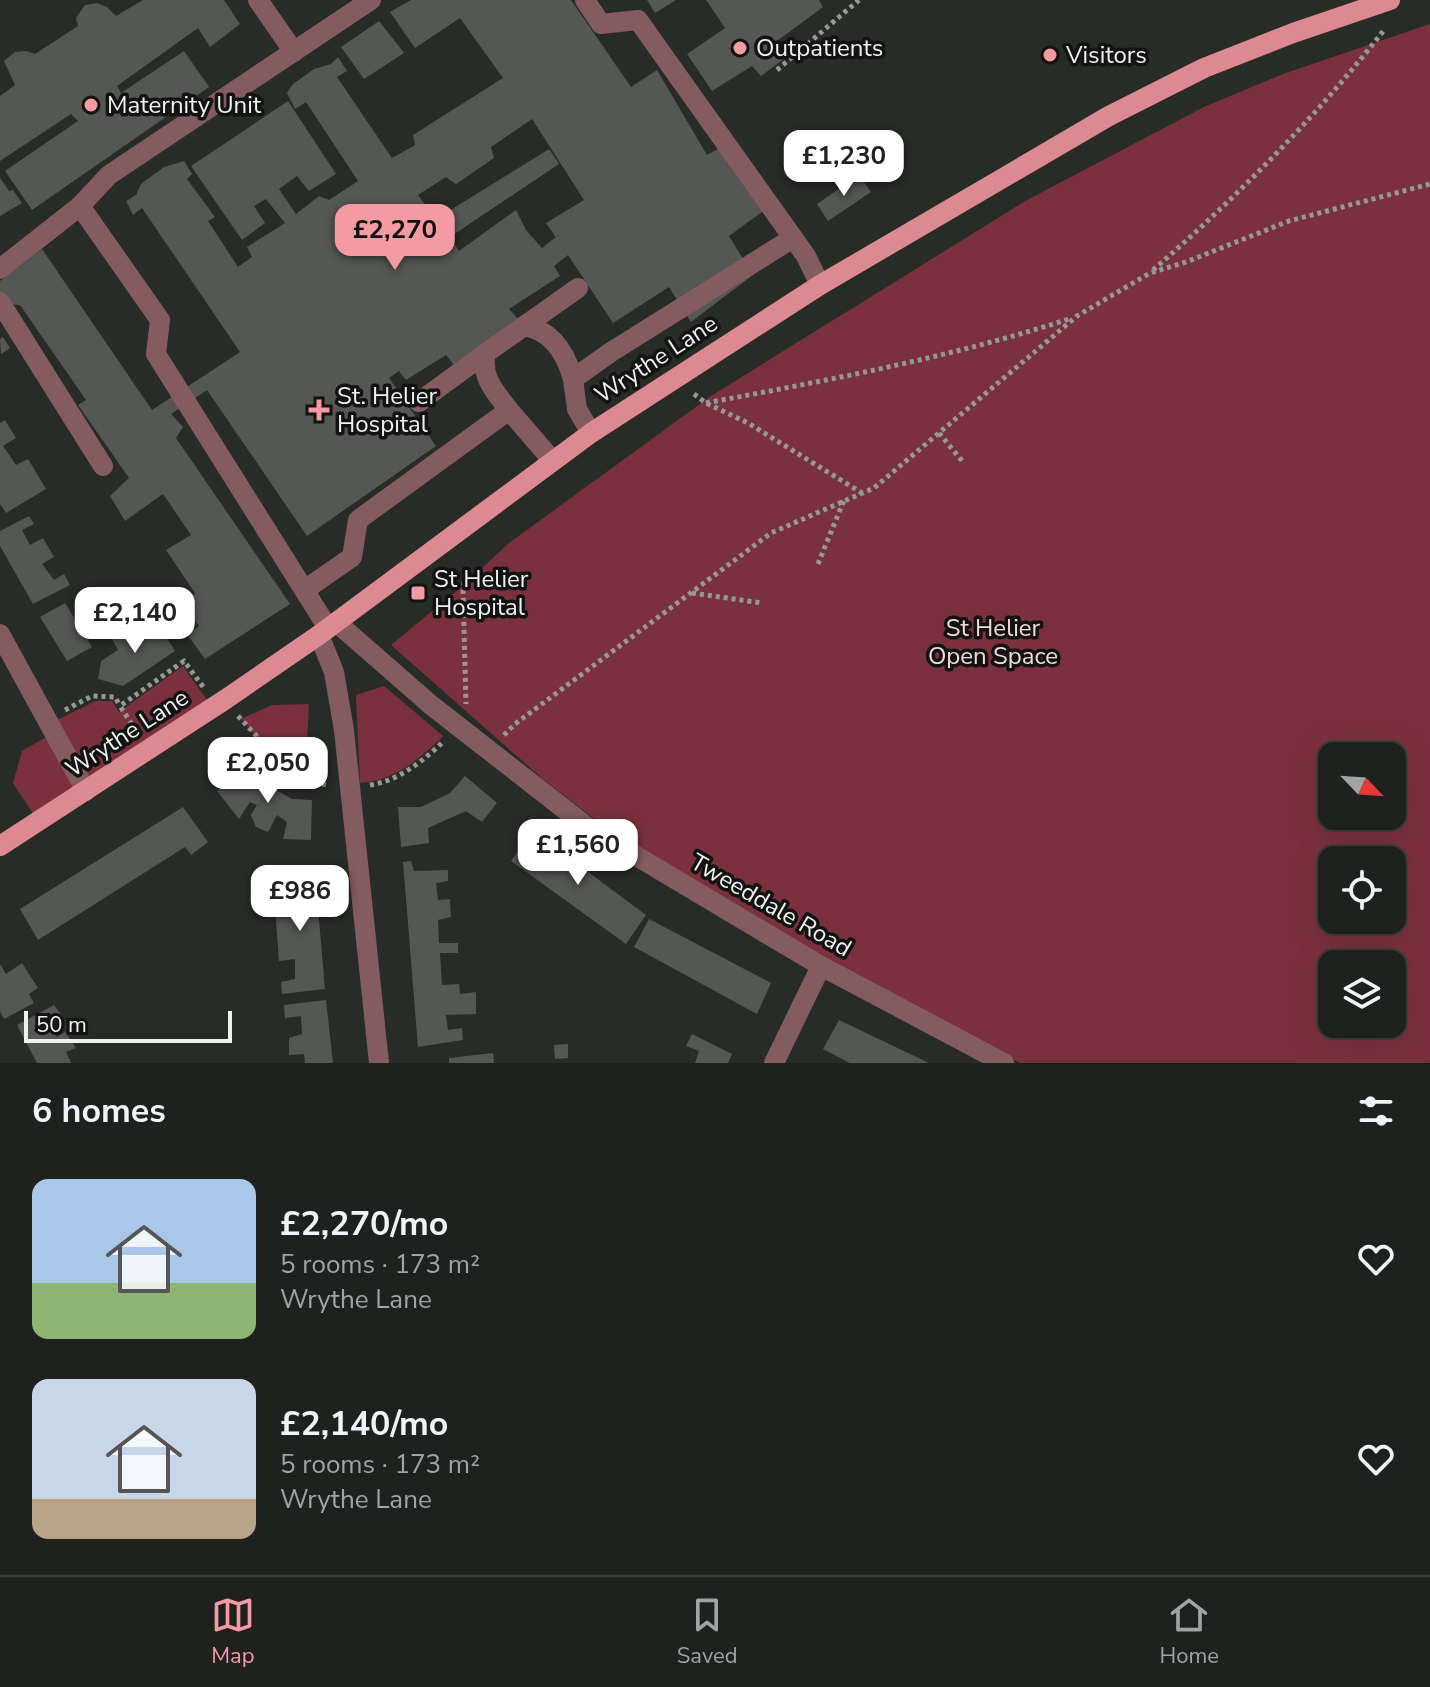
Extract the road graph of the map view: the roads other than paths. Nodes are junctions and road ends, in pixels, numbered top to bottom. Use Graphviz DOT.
graph roads {
  1 [pos="258,0"];
  2 [pos="371,0"];
  3 [pos="585,0"];
  4 [pos="1390,0"];
  5 [pos="294,52"];
  6 [pos="80,206"];
  7 [pos="793,238"];
  8 [pos="0,269"];
  9 [pos="820,285"];
  10 [pos="578,288"];
  11 [pos="0,302"];
  12 [pos="524,326"];
  13 [pos="486,353"];
  14 [pos="573,379"];
  15 [pos="419,402"];
  16 [pos="509,410"];
  17 [pos="591,433"];
  18 [pos="552,460"];
  19 [pos="103,466"];
  20 [pos="306,589"];
  21 [pos="328,628"];
  22 [pos="0,634"];
  23 [pos="86,791"];
  24 [pos="0,846"];
  25 [pos="821,966"];
  26 [pos="379,1063"];
  27 [pos="774,1063"];
  28 [pos="1004,1063"];
  1 -- 5 [label="street"];
  2 -- 5 [label="street"];
  3 -- 7 [label="street"];
  4 -- 9 [label="main road, Wrythe Lane"];
  5 -- 6 [label="street"];
  6 -- 8 [label="street"];
  6 -- 20 [label="street"];
  7 -- 9 [label="street"];
  7 -- 14 [label="street"];
  9 -- 17 [label="main road, Wrythe Lane"];
  10 -- 12 [label="street"];
  11 -- 19 [label="street"];
  12 -- 13 [label="street"];
  12 -- 14 [label="street"];
  13 -- 15 [label="street"];
  13 -- 16 [label="street"];
  14 -- 17 [label="street"];
  16 -- 18 [label="street"];
  16 -- 20 [label="street"];
  17 -- 18 [label="main road, Wrythe Lane"];
  18 -- 21 [label="main road, Wrythe Lane"];
  20 -- 21 [label="street"];
  21 -- 23 [label="main road, Wrythe Lane"];
  21 -- 25 [label="street, Tweeddale Road"];
  21 -- 26 [label="street"];
  22 -- 23 [label="street"];
  23 -- 24 [label="main road, Wrythe Lane"];
  25 -- 27 [label="street"];
  25 -- 28 [label="street, Tweeddale Road"];
}
